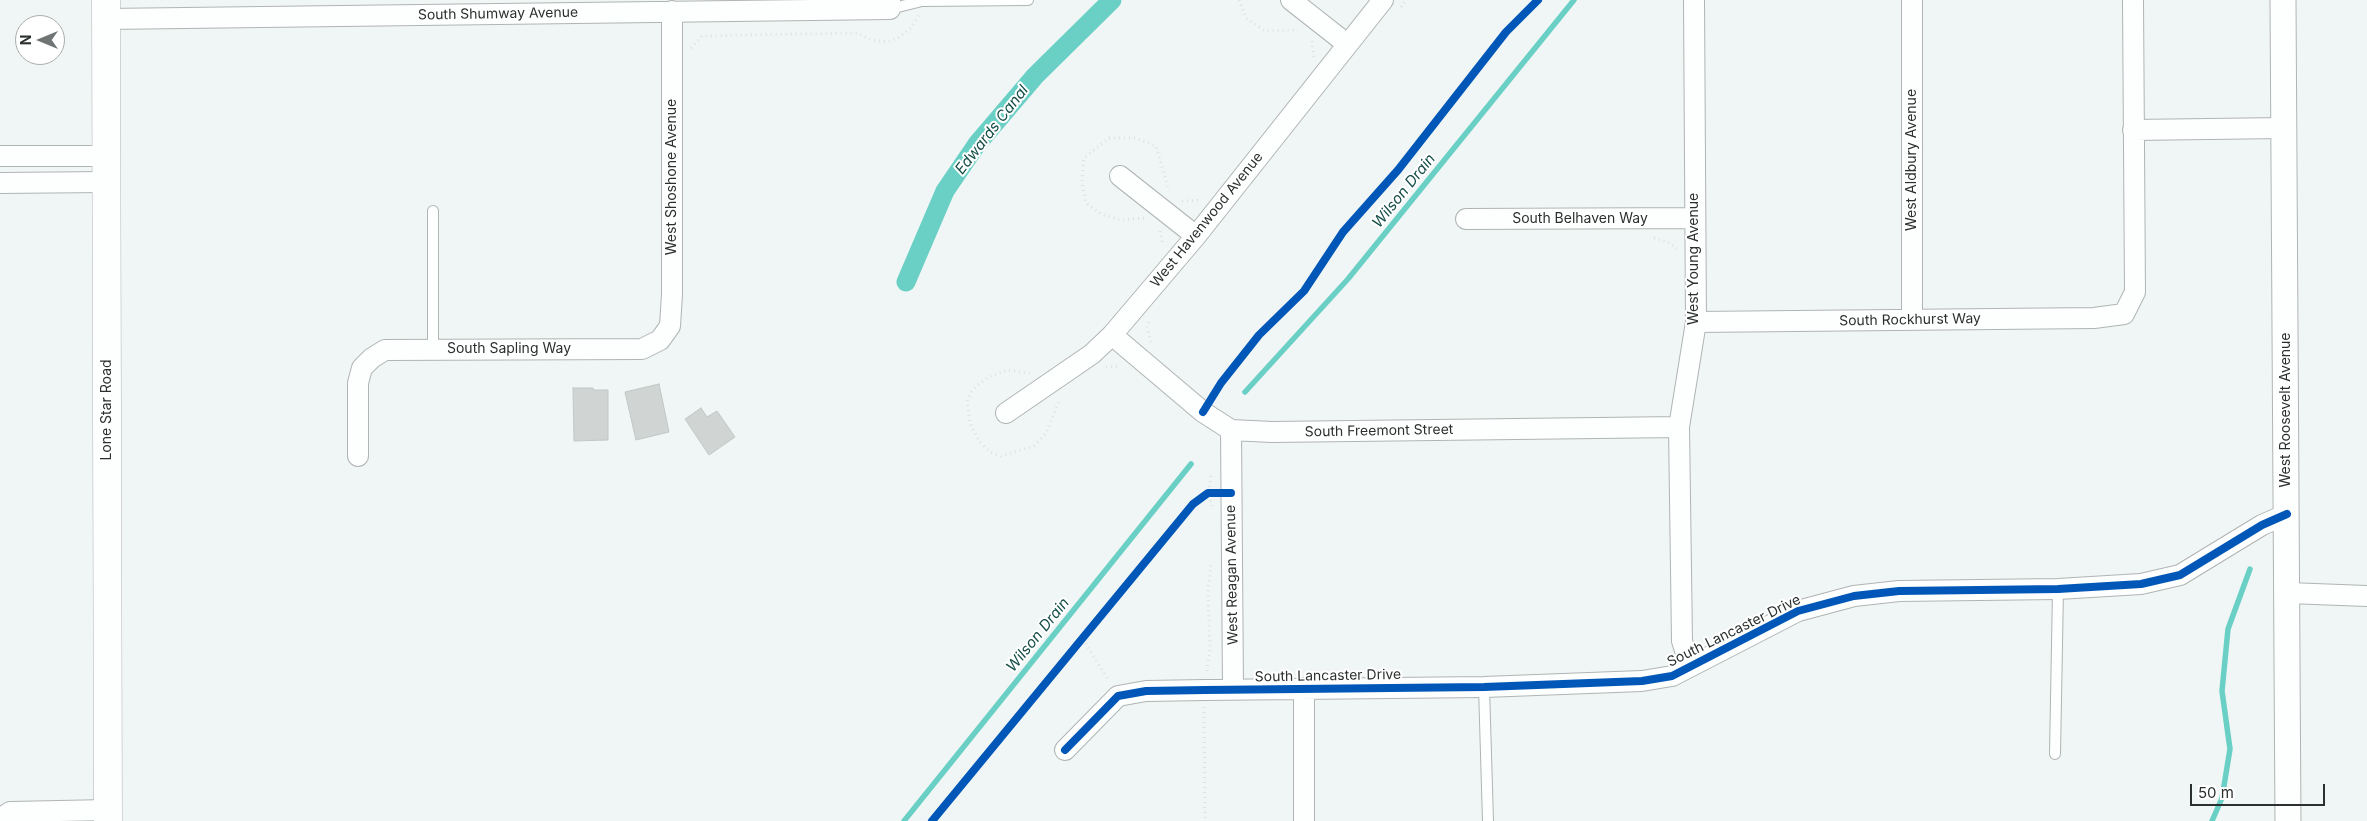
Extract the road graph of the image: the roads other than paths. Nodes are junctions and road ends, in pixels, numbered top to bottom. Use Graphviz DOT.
graph roads {
  1 [pos="1028,0"];
  2 [pos="1291,0"];
  3 [pos="1694,0"];
  4 [pos="1912,0"];
  5 [pos="2132,0"];
  6 [pos="2283,0"];
  7 [pos="890,4"];
  8 [pos="1389,7"];
  9 [pos="106,9"];
  10 [pos="672,11"];
  11 [pos="1347,44"];
  12 [pos="2284,128"];
  13 [pos="2133,130"];
  14 [pos="0,156"];
  15 [pos="105,169"];
  16 [pos="1120,176"];
  17 [pos="0,183"];
  18 [pos="433,211"];
  19 [pos="1694,218"];
  20 [pos="1466,219"];
  21 [pos="1196,236"];
  22 [pos="1912,320"];
  23 [pos="1696,322"];
  24 [pos="1112,335"];
  25 [pos="660,340"];
  26 [pos="433,350"];
  27 [pos="1006,413"];
  28 [pos="1679,427"];
  29 [pos="1231,430"];
  30 [pos="358,456"];
  31 [pos="2287,514"];
  32 [pos="2058,589"];
  33 [pos="2288,593"];
  34 [pos="2367,596"];
  35 [pos="1690,666"];
  36 [pos="1484,687"];
  37 [pos="1304,688"];
  38 [pos="1233,690"];
  39 [pos="1065,750"];
  40 [pos="2055,754"];
  41 [pos="108,816"];
  42 [pos="0,819"];
  43 [pos="1304,821"];
  44 [pos="1488,821"];
  45 [pos="2288,821"];
  1 -- 7 [label="lane"];
  2 -- 11 [label="street"];
  3 -- 19 [label="street, West Young Avenue"];
  4 -- 22 [label="street, West Aldbury Avenue"];
  5 -- 13 [label="street"];
  6 -- 12 [label="street, West Roosevelt Avenue"];
  7 -- 10 [label="street, South Shumway Avenue"];
  8 -- 11 [label="street, West Havenwood Avenue"];
  9 -- 10 [label="street, South Shumway Avenue"];
  9 -- 15 [label="main road, Lone Star Road"];
  10 -- 25 [label="street, West Shoshone Avenue"];
  11 -- 21 [label="street, West Havenwood Avenue"];
  12 -- 13 [label="street"];
  12 -- 31 [label="street, West Roosevelt Avenue"];
  13 -- 22 [label="street, South Rockhurst Way"];
  14 -- 15 [label="street"];
  15 -- 17 [label="street"];
  15 -- 41 [label="main road, Lone Star Road"];
  16 -- 21 [label="street"];
  18 -- 26 [label="lane"];
  19 -- 20 [label="street, South Belhaven Way"];
  19 -- 23 [label="street, West Young Avenue"];
  21 -- 24 [label="street, West Havenwood Avenue"];
  22 -- 23 [label="street, South Rockhurst Way"];
  23 -- 28 [label="street, West Young Avenue"];
  24 -- 27 [label="street, West Havenwood Avenue"];
  24 -- 29 [label="street"];
  25 -- 26 [label="street, South Sapling Way"];
  26 -- 30 [label="street, South Sapling Way"];
  28 -- 29 [label="street, South Freemont Street"];
  28 -- 35 [label="street, West Young Avenue"];
  29 -- 38 [label="street, West Reagan Avenue"];
  31 -- 32 [label="street, South Lancaster Drive"];
  31 -- 33 [label="street, West Roosevelt Avenue"];
  32 -- 35 [label="street, South Lancaster Drive"];
  32 -- 40 [label="lane"];
  33 -- 34 [label="street"];
  33 -- 45 [label="street, West Roosevelt Avenue"];
  35 -- 36 [label="street, South Lancaster Drive"];
  36 -- 37 [label="street, South Lancaster Drive"];
  36 -- 44 [label="lane"];
  37 -- 38 [label="street, South Lancaster Drive"];
  37 -- 43 [label="street, South Lancaster Drive"];
  38 -- 39 [label="street, South Lancaster Drive"];
  41 -- 42 [label="street"];
}
